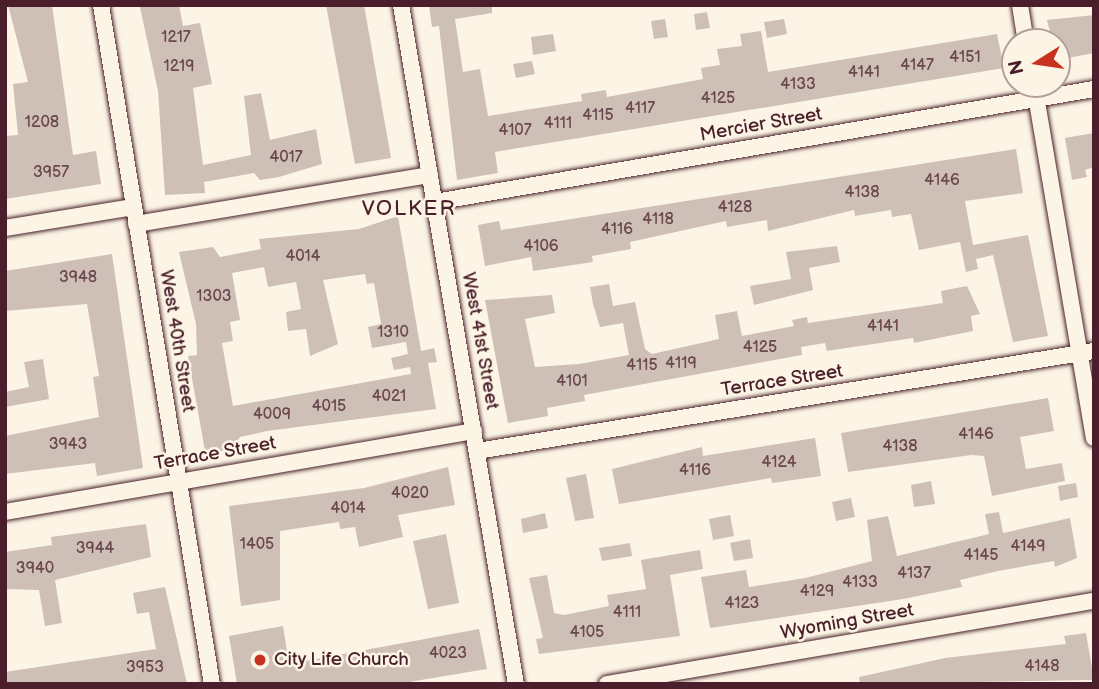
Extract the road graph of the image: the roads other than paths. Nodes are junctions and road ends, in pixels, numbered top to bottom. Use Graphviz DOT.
graph roads {
  1 [pos="100,5"];
  2 [pos="401,5"];
  3 [pos="1020,5"];
  4 [pos="1024,28"];
  5 [pos="1094,89"];
  6 [pos="1071,90"];
  7 [pos="1002,98"];
  8 [pos="1036,98"];
  9 [pos="430,175"];
  10 [pos="435,202"];
  11 [pos="134,207"];
  12 [pos="136,224"];
  13 [pos="5,228"];
  14 [pos="1086,352"];
  15 [pos="474,431"];
  16 [pos="1094,438"];
  17 [pos="477,452"];
  18 [pos="179,482"];
  19 [pos="5,512"];
  20 [pos="1094,601"];
  21 [pos="212,684"];
  22 [pos="516,684"];
  23 [pos="607,684"];
  1 -- 11 [label="street, West 40th Street"];
  2 -- 9 [label="street, West 41st Street"];
  3 -- 4 [label="street"];
  5 -- 6 [label="street, Mercier Street"];
  7 -- 10 [label="street, Mercier Street"];
  8 -- 14 [label="street"];
  9 -- 10 [label="street, West 41st Street"];
  9 -- 12 [label="street"];
  10 -- 15 [label="street, West 41st Street"];
  11 -- 12 [label="street, West 40th Street"];
  11 -- 13 [label="street"];
  12 -- 18 [label="street, West 40th Street"];
  14 -- 16 [label="street"];
  14 -- 17 [label="street, Terrace Street"];
  15 -- 17 [label="street, West 41st Street"];
  15 -- 18 [label="street, Terrace Street"];
  17 -- 22 [label="street, West 41st Street"];
  18 -- 19 [label="street, Terrace Street"];
  18 -- 21 [label="street, West 40th Street"];
  20 -- 23 [label="street, Wyoming Street"];
}
